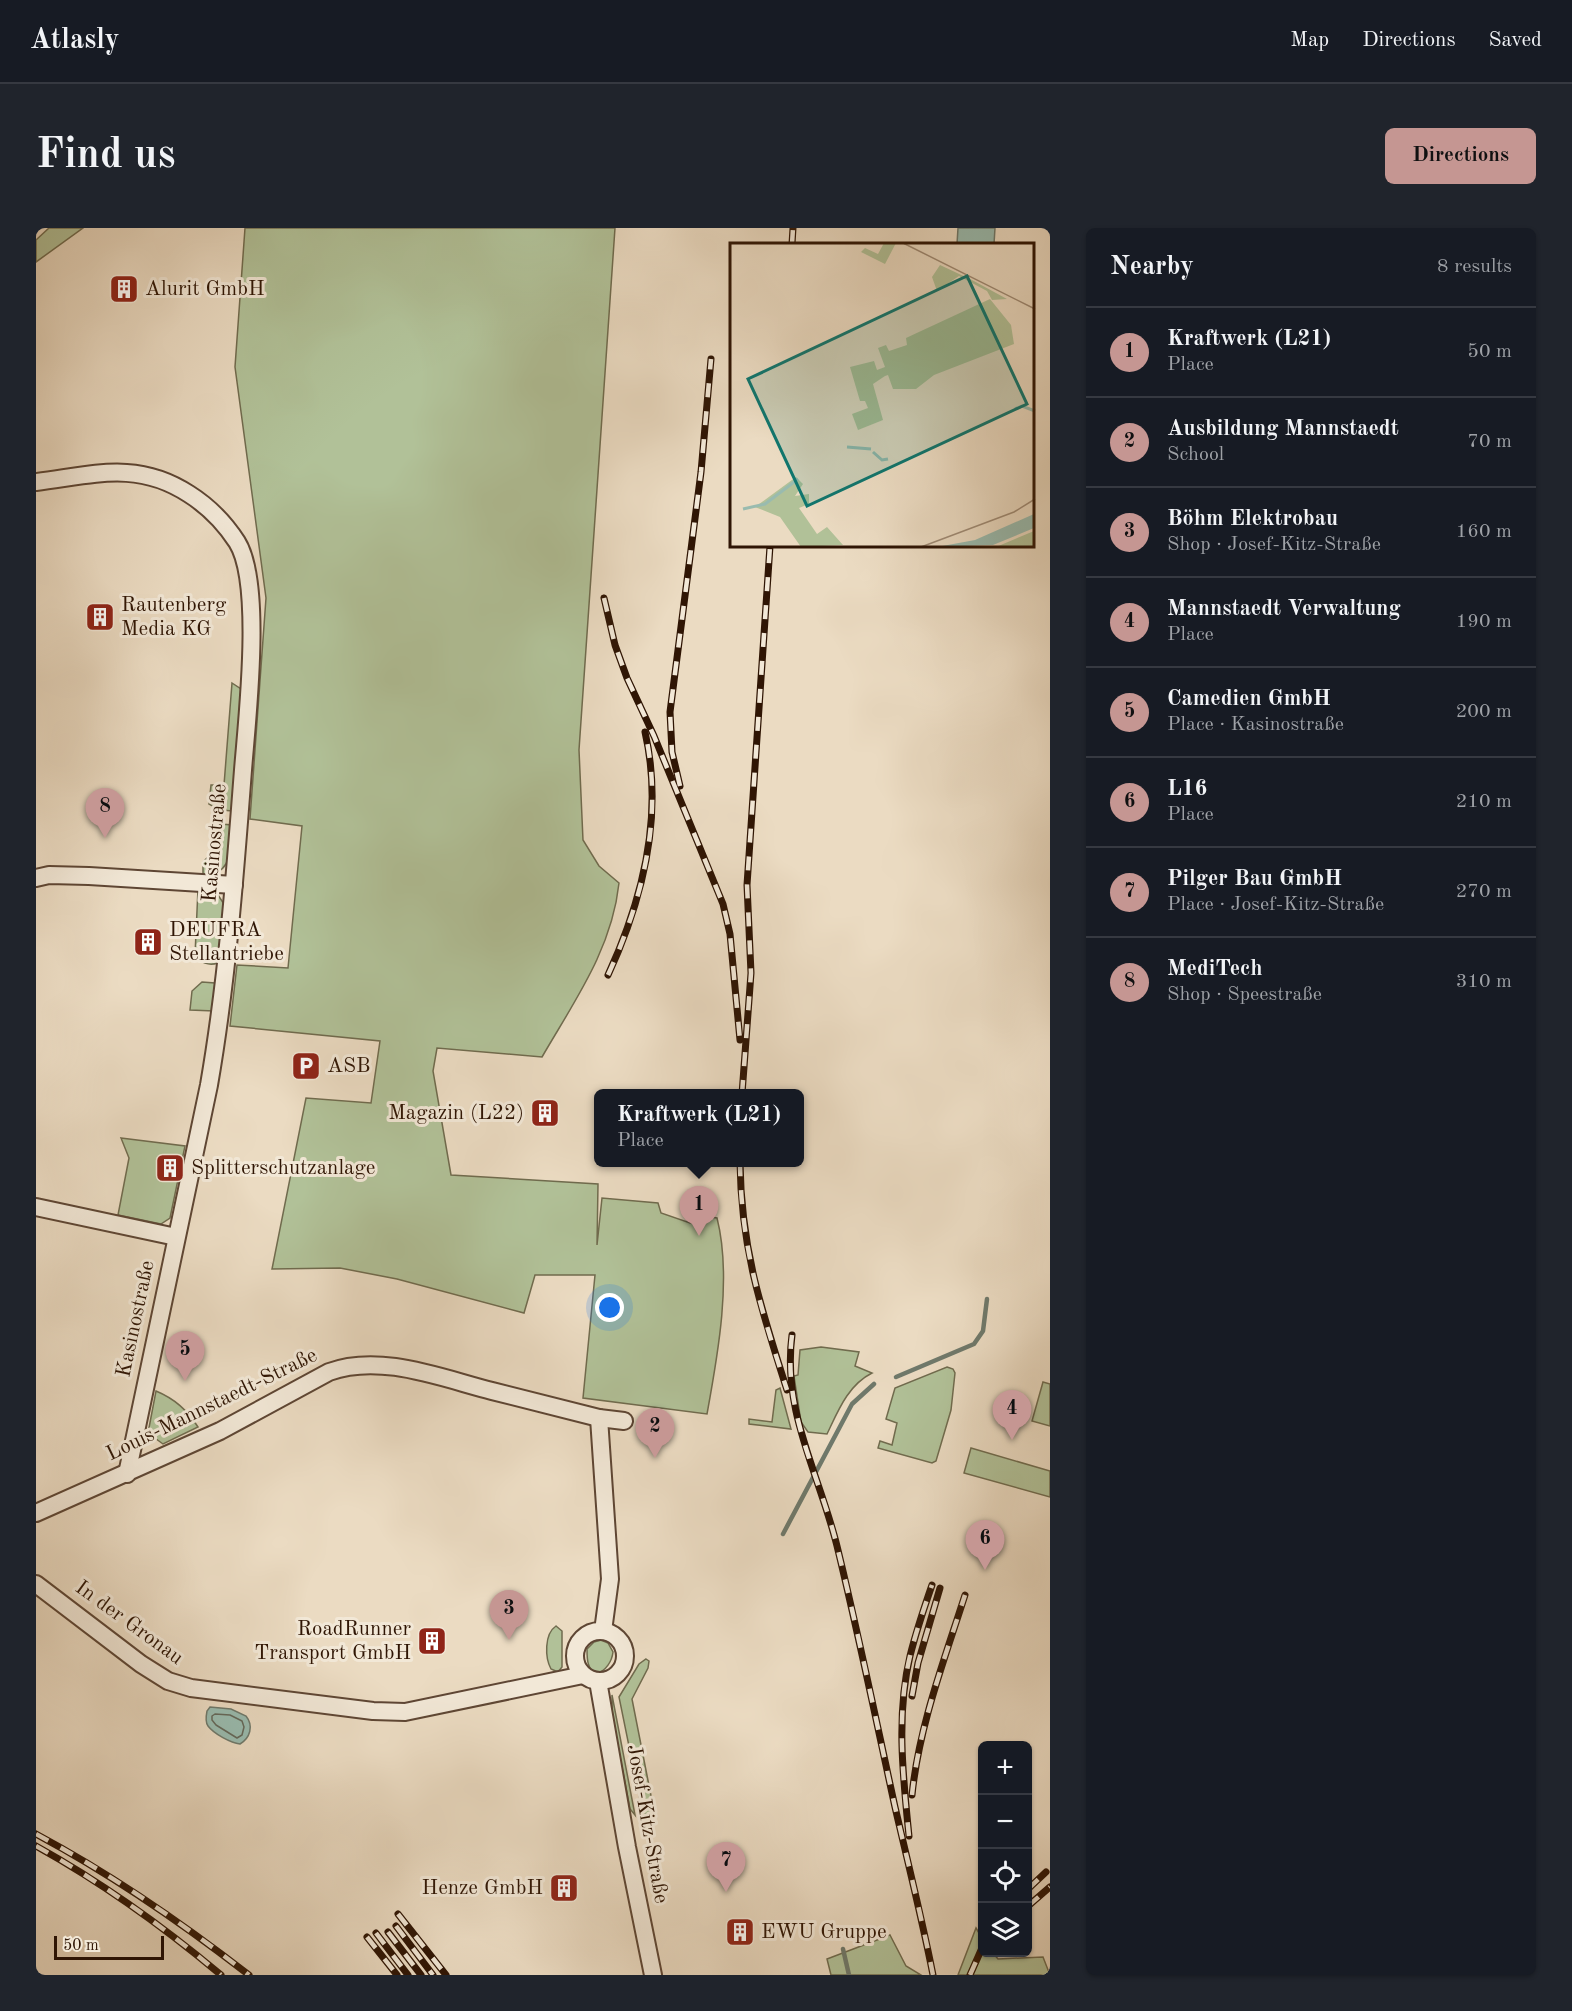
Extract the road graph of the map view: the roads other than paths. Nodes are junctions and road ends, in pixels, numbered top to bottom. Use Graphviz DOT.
graph roads {
  1 [pos="36,482"];
  2 [pos="36,878"];
  3 [pos="234,885"];
  4 [pos="36,1207"];
  5 [pos="176,1236"];
  6 [pos="600,1418"];
  7 [pos="624,1421"];
  8 [pos="127,1474"];
  9 [pos="36,1513"];
  10 [pos="36,1584"];
  11 [pos="603,1631"];
  12 [pos="590,1678"];
  13 [pos="653,1975"];
  1 -- 3 [label="street, Kasinostraße"];
  2 -- 3 [label="street"];
  3 -- 5 [label="street, Kasinostraße"];
  4 -- 5 [label="street"];
  5 -- 8 [label="street, Kasinostraße"];
  6 -- 7 [label="street, Louis-Mannstaedt-Straße"];
  6 -- 8 [label="street, Louis-Mannstaedt-Straße"];
  6 -- 11 [label="street"];
  8 -- 9 [label="street, Louis-Mannstaedt-Straße"];
  10 -- 12 [label="street, In der Gronau"];
  11 -- 12 [label="street"];
  11 -- 12 [label="street"];
  12 -- 13 [label="street, Josef-Kitz-Straße"];
}
